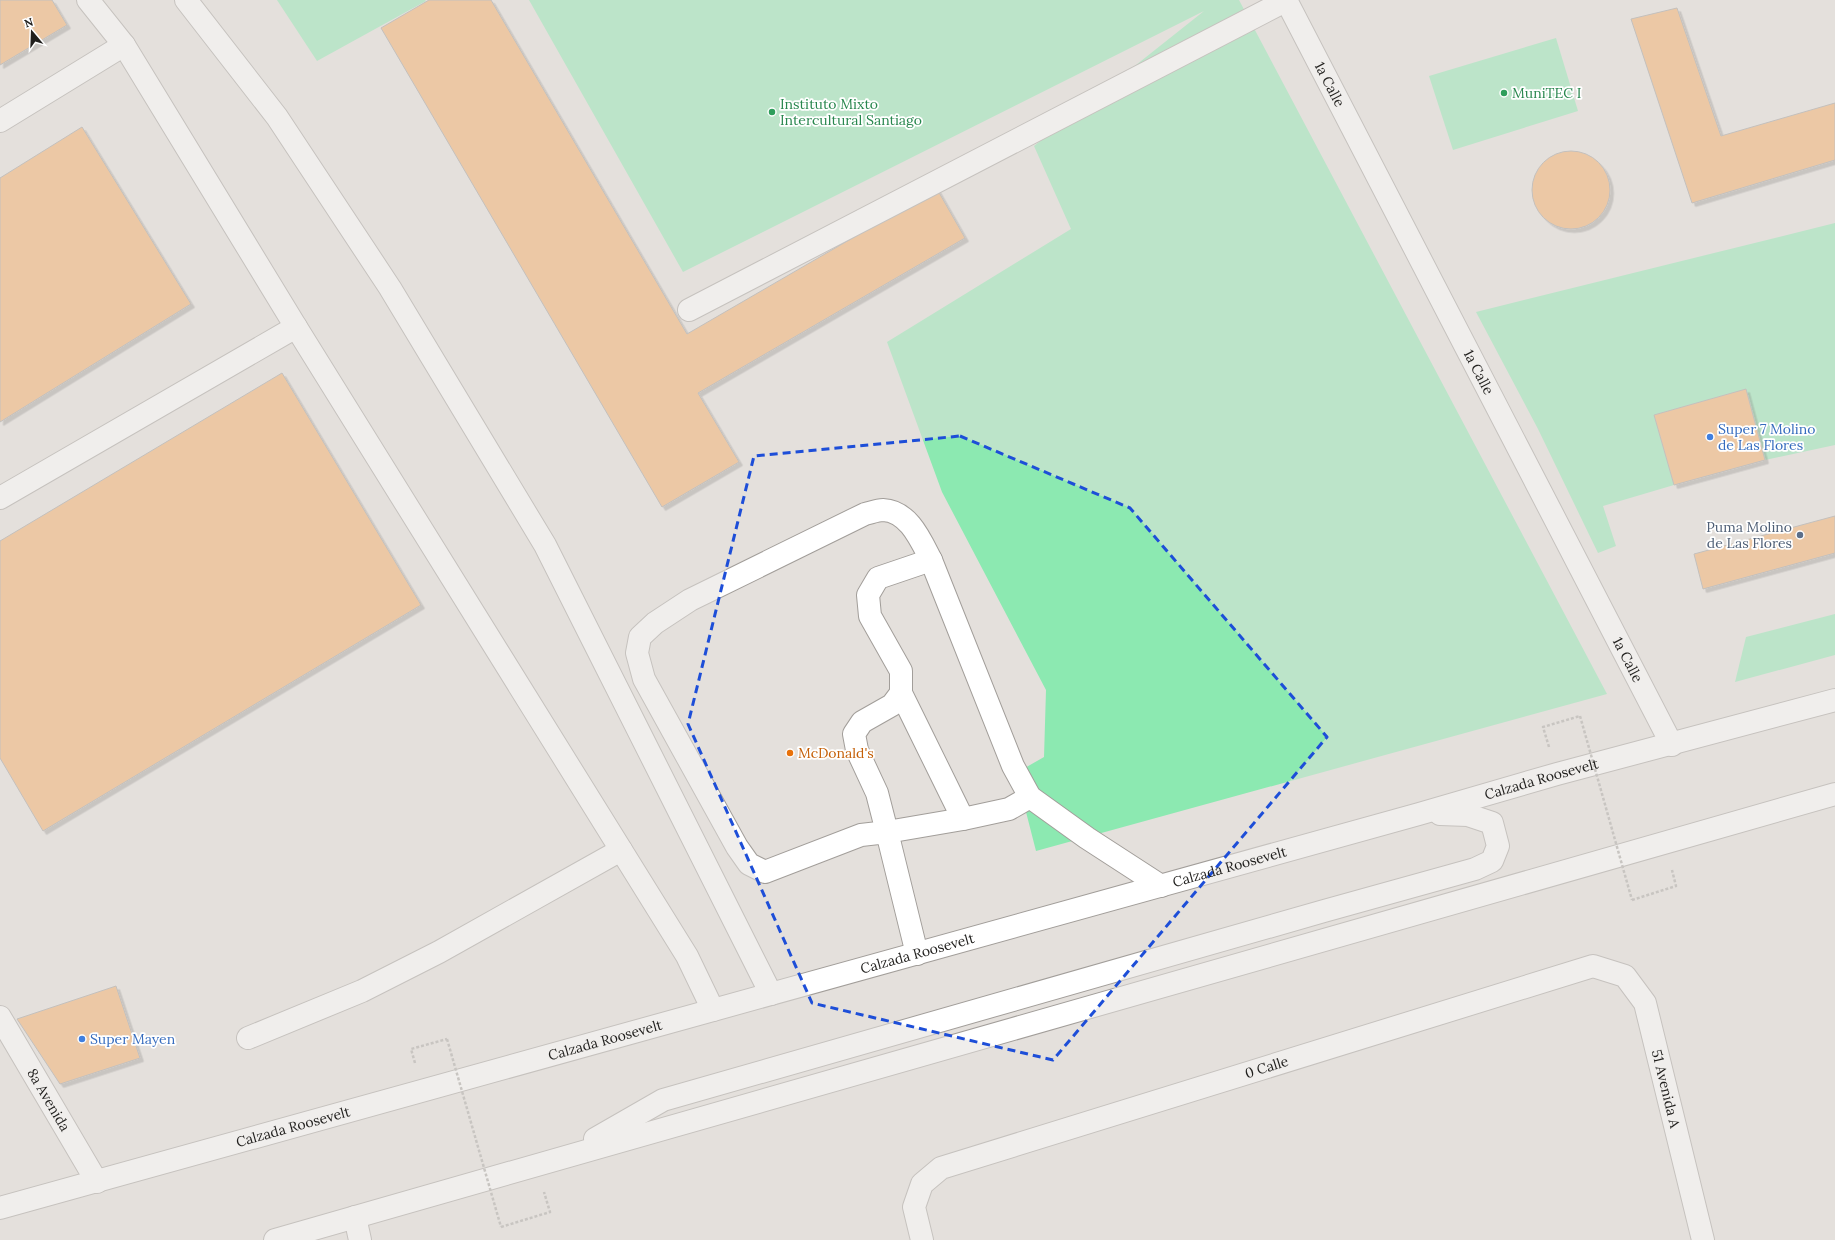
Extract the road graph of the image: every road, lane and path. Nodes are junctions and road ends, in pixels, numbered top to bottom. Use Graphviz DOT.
graph roads {
  1 [pos="88,0"];
  2 [pos="186,0"];
  3 [pos="1286,0"];
  4 [pos="124,45"];
  5 [pos="0,121"];
  6 [pos="689,310"];
  7 [pos="296,326"];
  8 [pos="0,498"];
  9 [pos="931,560"];
  10 [pos="901,693"];
  11 [pos="1835,700"];
  12 [pos="1543,727"];
  13 [pos="1672,744"];
  14 [pos="1835,794"];
  15 [pos="1030,797"];
  16 [pos="1419,814"];
  17 [pos="963,819"];
  18 [pos="887,832"];
  19 [pos="621,850"];
  20 [pos="1161,886"];
  21 [pos="1676,886"];
  22 [pos="917,954"];
  23 [pos="1593,966"];
  24 [pos="771,994"];
  25 [pos="713,1010"];
  26 [pos="0,1017"];
  27 [pos="248,1038"];
  28 [pos="411,1049"];
  29 [pos="564,1157"];
  30 [pos="97,1182"];
  31 [pos="0,1208"];
  32 [pos="550,1212"];
  33 [pos="354,1217"];
  34 [pos="275,1240"];
  35 [pos="360,1240"];
  36 [pos="922,1240"];
  37 [pos="1703,1240"];
  1 -- 4 [label="main road"];
  2 -- 24 [label="main road"];
  3 -- 6 [label="main road"];
  3 -- 13 [label="main road, 1a Calle"];
  4 -- 5 [label="main road"];
  4 -- 7 [label="main road"];
  7 -- 8 [label="main road"];
  7 -- 19 [label="main road"];
  9 -- 10 [label="main road"];
  9 -- 15 [label="main road"];
  9 -- 18 [label="main road"];
  10 -- 17 [label="main road"];
  10 -- 18 [label="main road"];
  11 -- 13 [label="main road, Calzada Roosevelt"];
  12 -- 21 [label="path, bridge"];
  13 -- 16 [label="main road, Calzada Roosevelt"];
  14 -- 29 [label="main road"];
  15 -- 17 [label="main road"];
  15 -- 20 [label="main road"];
  16 -- 20 [label="main road, Calzada Roosevelt"];
  16 -- 29 [label="main road"];
  17 -- 18 [label="main road"];
  18 -- 22 [label="main road"];
  19 -- 25 [label="main road"];
  19 -- 27 [label="main road"];
  20 -- 22 [label="main road, Calzada Roosevelt"];
  22 -- 24 [label="main road, Calzada Roosevelt"];
  23 -- 36 [label="main road, 0 Calle"];
  23 -- 37 [label="main road, 51 Avenida A"];
  24 -- 25 [label="main road, Calzada Roosevelt"];
  25 -- 30 [label="main road, Calzada Roosevelt"];
  26 -- 30 [label="main road, 8a Avenida"];
  28 -- 32 [label="path, bridge"];
  29 -- 33 [label="main road"];
  30 -- 31 [label="main road, Calzada Roosevelt"];
  33 -- 34 [label="main road"];
  33 -- 35 [label="main road"];
}
